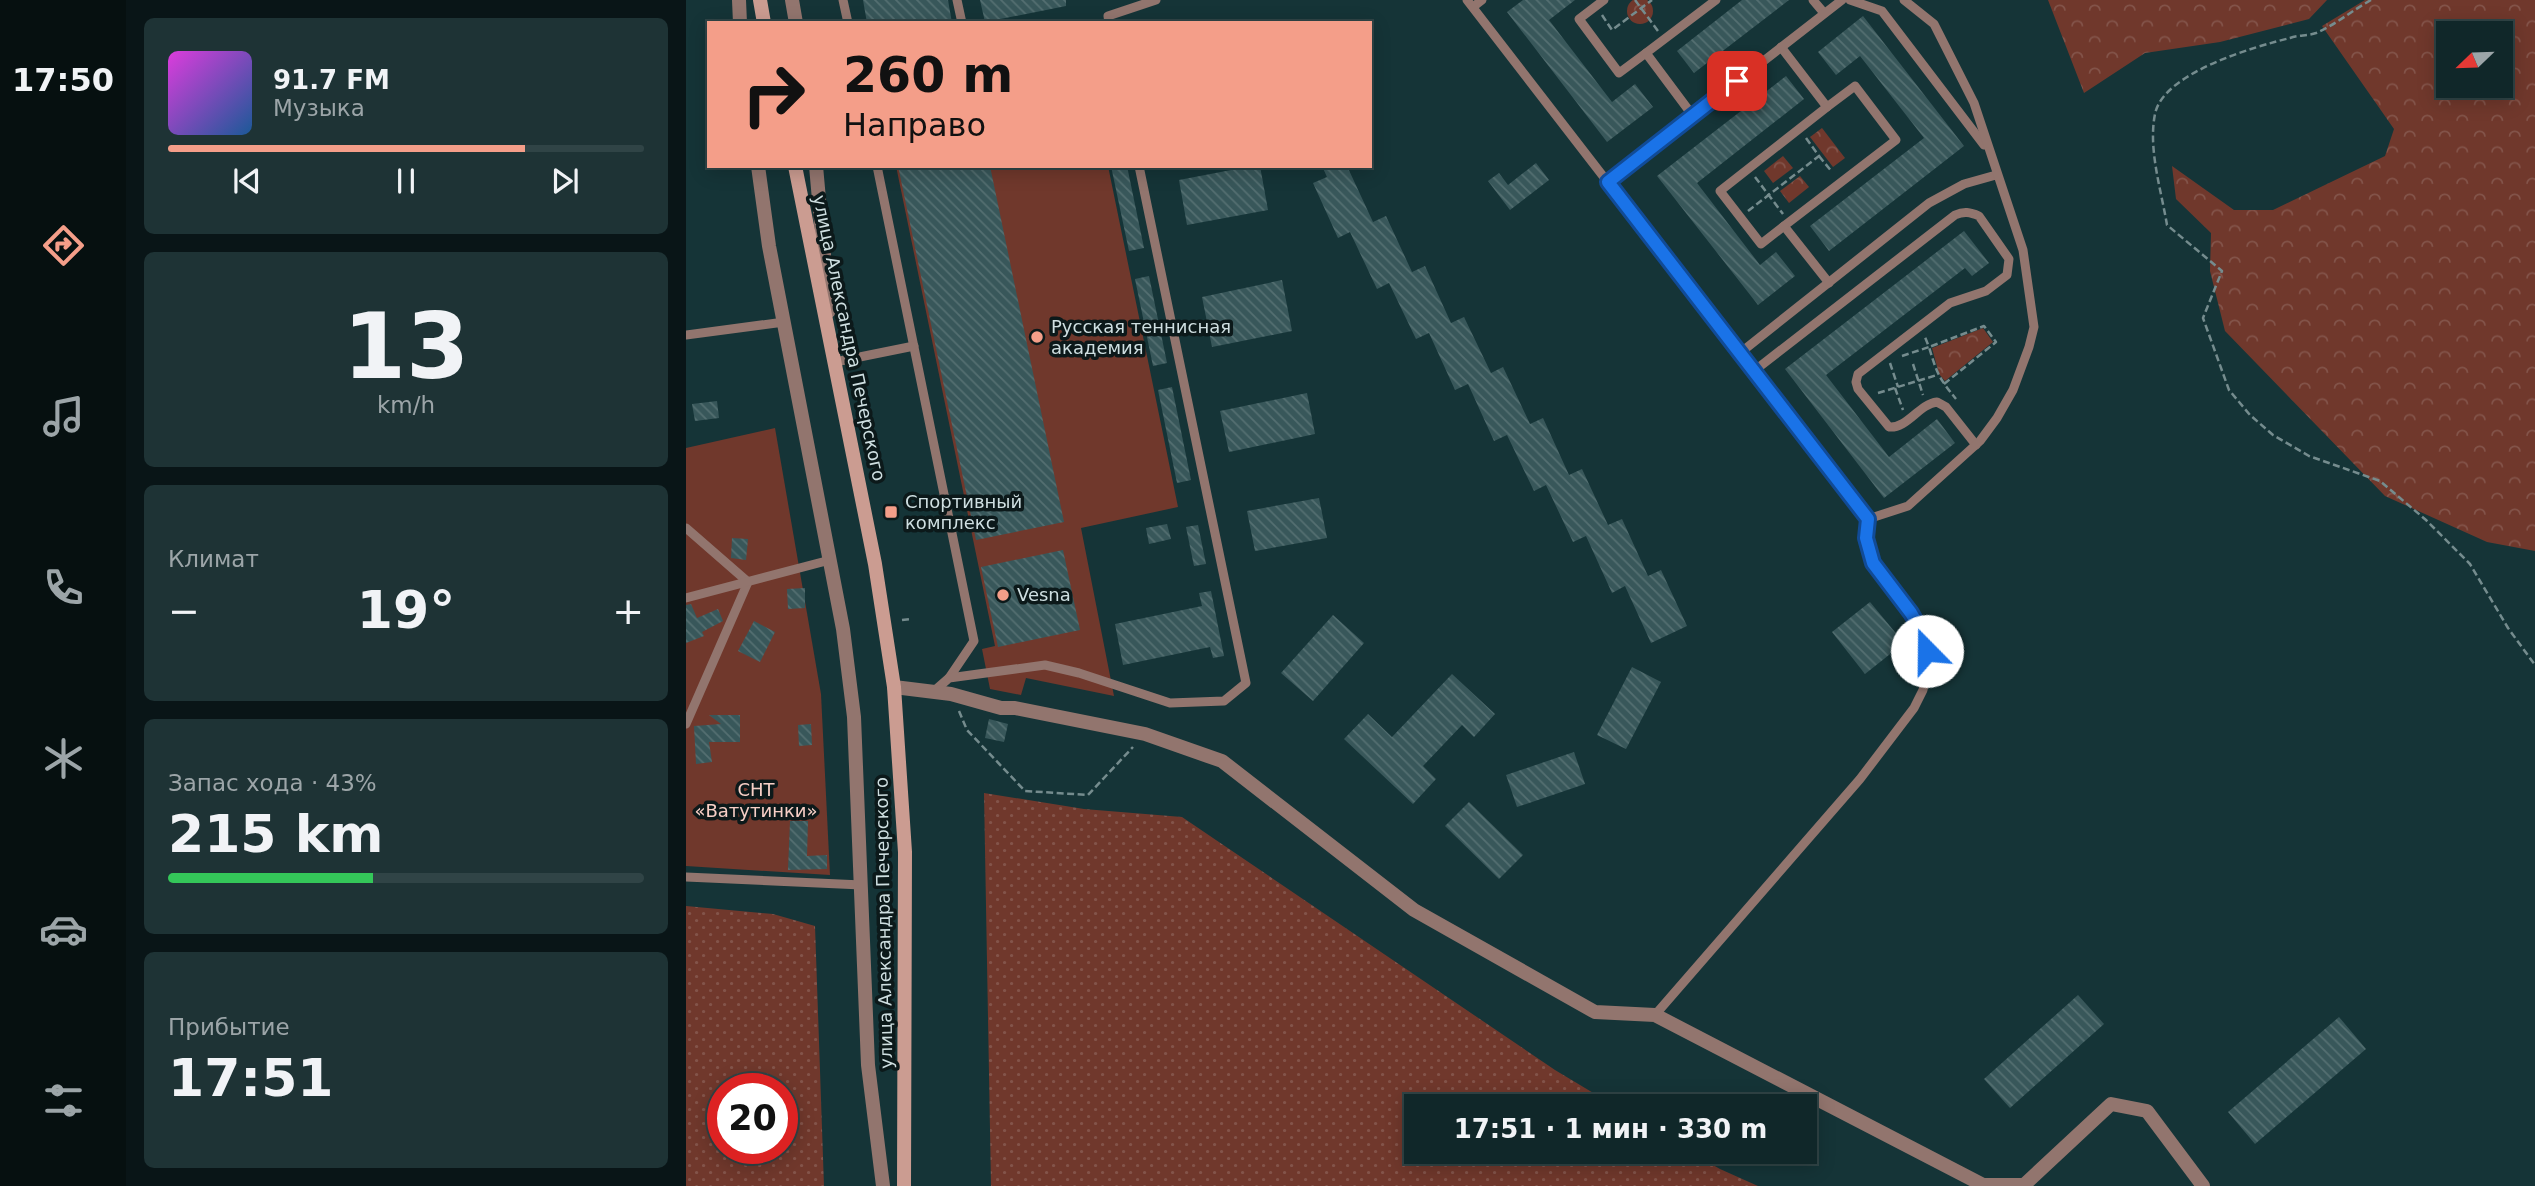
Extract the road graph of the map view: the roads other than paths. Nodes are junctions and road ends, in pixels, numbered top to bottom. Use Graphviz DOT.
graph roads {
  1 [pos="739,0"];
  2 [pos="760,0"];
  3 [pos="792,0"];
  4 [pos="843,0"];
  5 [pos="957,0"];
  6 [pos="1156,0"];
  7 [pos="1482,0"];
  8 [pos="1604,0"];
  9 [pos="1716,0"];
  10 [pos="1813,0"];
  11 [pos="1842,0"];
  12 [pos="1850,0"];
  13 [pos="1904,0"];
  14 [pos="1470,4"];
  15 [pos="1824,13"];
  16 [pos="740,21"];
  17 [pos="764,21"];
  18 [pos="796,21"];
  19 [pos="848,21"];
  20 [pos="962,21"];
  21 [pos="1109,21"];
  22 [pos="1781,47"];
  23 [pos="1646,53"];
  24 [pos="1827,107"];
  25 [pos="1693,116"];
  26 [pos="1989,152"];
  27 [pos="758,168"];
  28 [pos="794,168"];
  29 [pos="816,168"];
  30 [pos="877,168"];
  31 [pos="1139,168"];
  32 [pos="1997,175"];
  33 [pos="1608,182"];
  34 [pos="1787,224"];
  35 [pos="1829,283"];
  36 [pos="784,322"];
  37 [pos="686,335"];
  38 [pos="831,341"];
  39 [pos="914,346"];
  40 [pos="1740,354"];
  41 [pos="835,362"];
  42 [pos="1754,371"];
  43 [pos="1976,446"];
  44 [pos="1868,519"];
  45 [pos="686,528"];
  46 [pos="830,559"];
  47 [pos="748,582"];
  48 [pos="686,598"];
  49 [pos="949,678"];
  50 [pos="894,687"];
  51 [pos="933,692"];
  52 [pos="686,724"];
  53 [pos="686,877"];
  54 [pos="862,885"];
  55 [pos="1655,1015"];
  56 [pos="884,1186"];
  57 [pos="904,1186"];
  58 [pos="2203,1186"];
  1 -- 16 [label="street"];
  2 -- 17 [label="main road"];
  3 -- 18 [label="street"];
  4 -- 19 [label="lane"];
  5 -- 20 [label="lane"];
  6 -- 21 [label="lane"];
  7 -- 14 [label="lane"];
  8 -- 23 [label="lane"];
  9 -- 23 [label="lane"];
  10 -- 15 [label="lane"];
  11 -- 15 [label="lane"];
  12 -- 26 [label="lane"];
  13 -- 26 [label="lane"];
  14 -- 33 [label="lane"];
  15 -- 22 [label="lane"];
  22 -- 24 [label="lane"];
  22 -- 25 [label="lane"];
  23 -- 25 [label="lane"];
  24 -- 34 [label="lane"];
  24 -- 34 [label="lane"];
  25 -- 33 [label="lane"];
  26 -- 32 [label="lane"];
  27 -- 36 [label="street"];
  28 -- 38 [label="main road, улица Александра Печерского"];
  29 -- 38 [label="street"];
  30 -- 39 [label="lane"];
  31 -- 49 [label="lane"];
  32 -- 35 [label="lane"];
  32 -- 43 [label="lane"];
  33 -- 40 [label="lane"];
  34 -- 35 [label="lane"];
  35 -- 40 [label="lane"];
  36 -- 37 [label="lane"];
  36 -- 46 [label="street"];
  38 -- 41 [label="main road, улица Александра Печерского"];
  39 -- 41 [label="lane"];
  39 -- 49 [label="lane"];
  40 -- 42 [label="lane"];
  41 -- 50 [label="main road, улица Александра Печерского"];
  42 -- 43 [label="lane"];
  42 -- 44 [label="lane"];
  43 -- 44 [label="lane"];
  44 -- 55 [label="lane"];
  45 -- 47 [label="lane"];
  46 -- 47 [label="lane"];
  46 -- 54 [label="street"];
  47 -- 48 [label="lane"];
  47 -- 52 [label="lane"];
  49 -- 51 [label="lane"];
  50 -- 51 [label="street"];
  50 -- 57 [label="main road, улица Александра Печерского"];
  51 -- 55 [label="street"];
  53 -- 54 [label="lane"];
  54 -- 56 [label="street"];
  55 -- 58 [label="street"];
}
